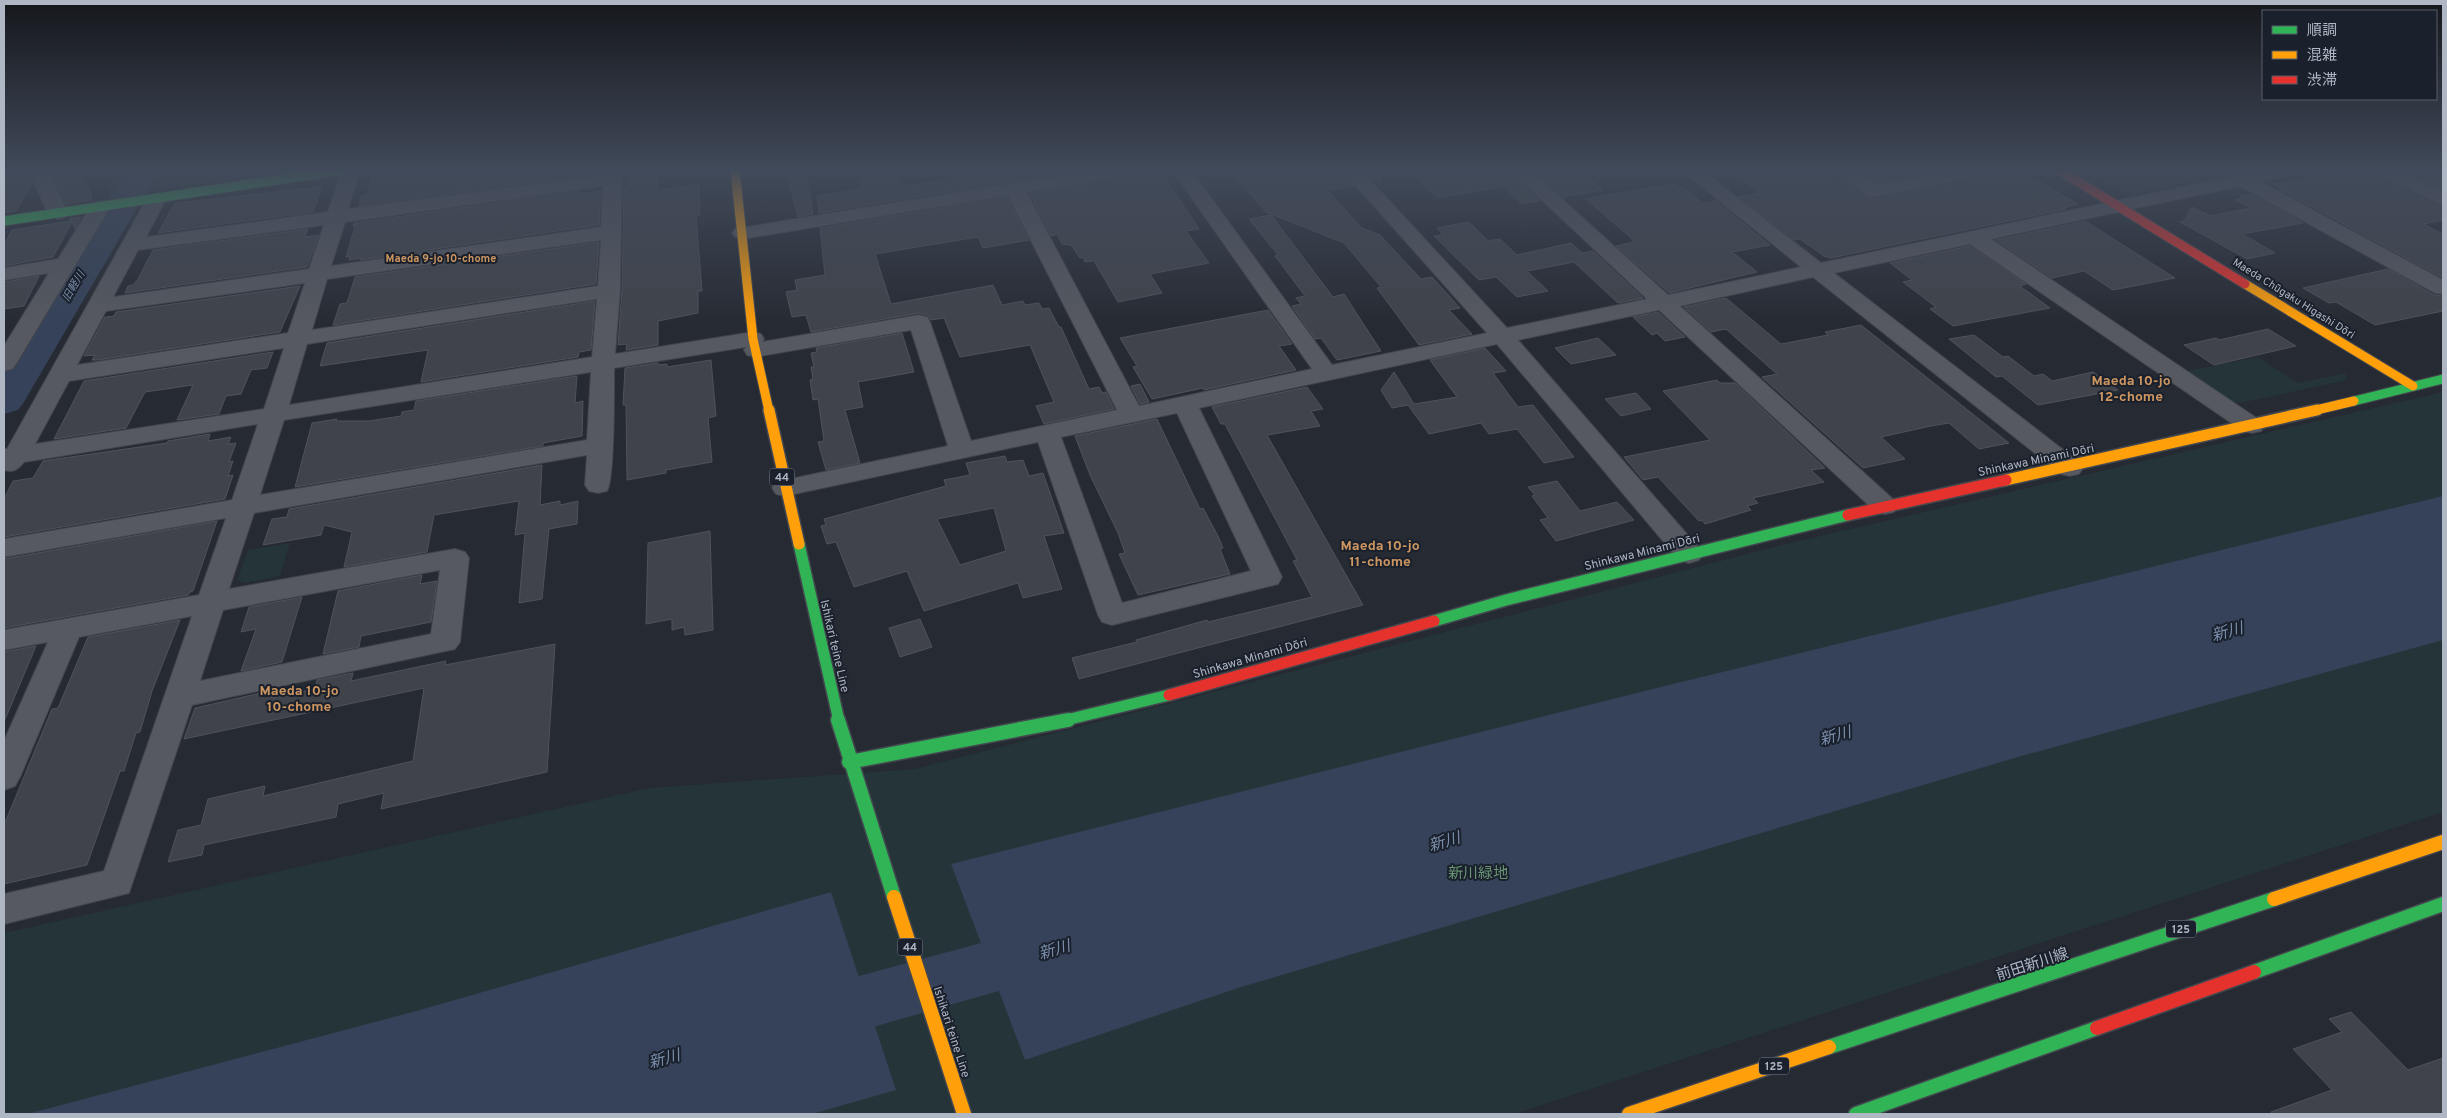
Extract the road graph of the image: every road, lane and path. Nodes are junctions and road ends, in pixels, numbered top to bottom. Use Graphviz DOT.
graph roads {
  1 [pos="94,222"];
  2 [pos="139,222"];
  3 [pos="293,222"];
  4 [pos="335,222"];
  5 [pos="611,222"];
  6 [pos="741,222"];
  7 [pos="807,222"];
  8 [pos="1032,222"];
  9 [pos="1218,222"];
  10 [pos="1398,222"];
  11 [pos="1575,222"];
  12 [pos="1758,222"];
  13 [pos="2037,222"];
  14 [pos="2146,222"];
  15 [pos="2321,222"];
  16 [pos="611,232"];
  17 [pos="742,233"];
  18 [pos="1972,236"];
  19 [pos="131,245"];
  20 [pos="66,264"];
  21 [pos="1819,269"];
  22 [pos="319,273"];
  23 [pos="4,274"];
  24 [pos="2443,288"];
  25 [pos="609,291"];
  26 [pos="1663,303"];
  27 [pos="98,306"];
  28 [pos="1503,337"];
  29 [pos="298,339"];
  30 [pos="754,345"];
  31 [pos="603,361"];
  32 [pos="4,364"];
  33 [pos="1327,374"];
  34 [pos="60,375"];
  35 [pos="2443,379"];
  36 [pos="2413,386"];
  37 [pos="1186,404"];
  38 [pos="274,414"];
  39 [pos="1132,415"];
  40 [pos="2252,426"];
  41 [pos="1047,433"];
  42 [pos="601,445"];
  43 [pos="962,451"];
  44 [pos="8,460"];
  45 [pos="2070,468"];
  46 [pos="598,485"];
  47 [pos="785,488"];
  48 [pos="1885,506"];
  49 [pos="243,507"];
  50 [pos="4,548"];
  51 [pos="1689,554"];
  52 [pos="212,601"];
  53 [pos="69,628"];
  54 [pos="4,640"];
  55 [pos="180,696"];
  56 [pos="849,762"];
  57 [pos="4,777"];
  58 [pos="2443,842"];
  59 [pos="2443,904"];
  60 [pos="4,909"];
  61 [pos="964,1114"];
  62 [pos="1629,1114"];
  63 [pos="1856,1114"];
  1 -- 20 [label="street"];
  2 -- 19 [label="street"];
  3 -- 19 [label="street"];
  4 -- 22 [label="street"];
  5 -- 16 [label="street"];
  6 -- 17 [label="street, Ishikari teine Line / 44"];
  7 -- 17 [label="street"];
  8 -- 39 [label="street"];
  9 -- 33 [label="street"];
  10 -- 28 [label="street"];
  11 -- 26 [label="street"];
  12 -- 21 [label="street"];
  13 -- 18 [label="street"];
  14 -- 36 [label="street, Maeda Chūgaku Higashi Dōri"];
  15 -- 24 [label="street"];
  16 -- 22 [label="street"];
  16 -- 25 [label="street"];
  17 -- 30 [label="street, Ishikari teine Line / 44"];
  18 -- 21 [label="street"];
  18 -- 40 [label="street"];
  19 -- 27 [label="street"];
  20 -- 23 [label="street"];
  20 -- 32 [label="street"];
  21 -- 26 [label="street"];
  21 -- 45 [label="street"];
  22 -- 27 [label="street"];
  22 -- 29 [label="street"];
  25 -- 29 [label="street"];
  25 -- 31 [label="street"];
  26 -- 28 [label="street"];
  26 -- 48 [label="street"];
  27 -- 34 [label="street"];
  28 -- 33 [label="street"];
  28 -- 51 [label="street"];
  29 -- 34 [label="street"];
  29 -- 38 [label="street"];
  30 -- 31 [label="street"];
  30 -- 43 [label="street"];
  30 -- 47 [label="street, Ishikari teine Line / 44"];
  31 -- 38 [label="street"];
  31 -- 42 [label="street"];
  33 -- 37 [label="street"];
  34 -- 44 [label="street"];
  35 -- 36 [label="street, Shinkawa Minami Dōri"];
  36 -- 40 [label="street, Shinkawa Minami Dōri"];
  37 -- 39 [label="street"];
  37 -- 41 [label="street"];
  38 -- 44 [label="street"];
  38 -- 49 [label="street"];
  39 -- 41 [label="street"];
  40 -- 45 [label="street, Shinkawa Minami Dōri"];
  41 -- 43 [label="street"];
  42 -- 46 [label="street"];
  42 -- 49 [label="street"];
  43 -- 47 [label="street"];
  45 -- 48 [label="street, Shinkawa Minami Dōri"];
  47 -- 56 [label="street, Ishikari teine Line / 44"];
  48 -- 51 [label="street, Shinkawa Minami Dōri"];
  49 -- 50 [label="street"];
  49 -- 52 [label="street"];
  51 -- 56 [label="street, Shinkawa Minami Dōri"];
  52 -- 53 [label="street"];
  52 -- 55 [label="street"];
  52 -- 55 [label="street"];
  53 -- 54 [label="street"];
  53 -- 57 [label="street"];
  55 -- 60 [label="street"];
  56 -- 61 [label="street, Ishikari teine Line / 44"];
  58 -- 62 [label="street, 前田新川線 / 125"];
  59 -- 63 [label="street"];
}
